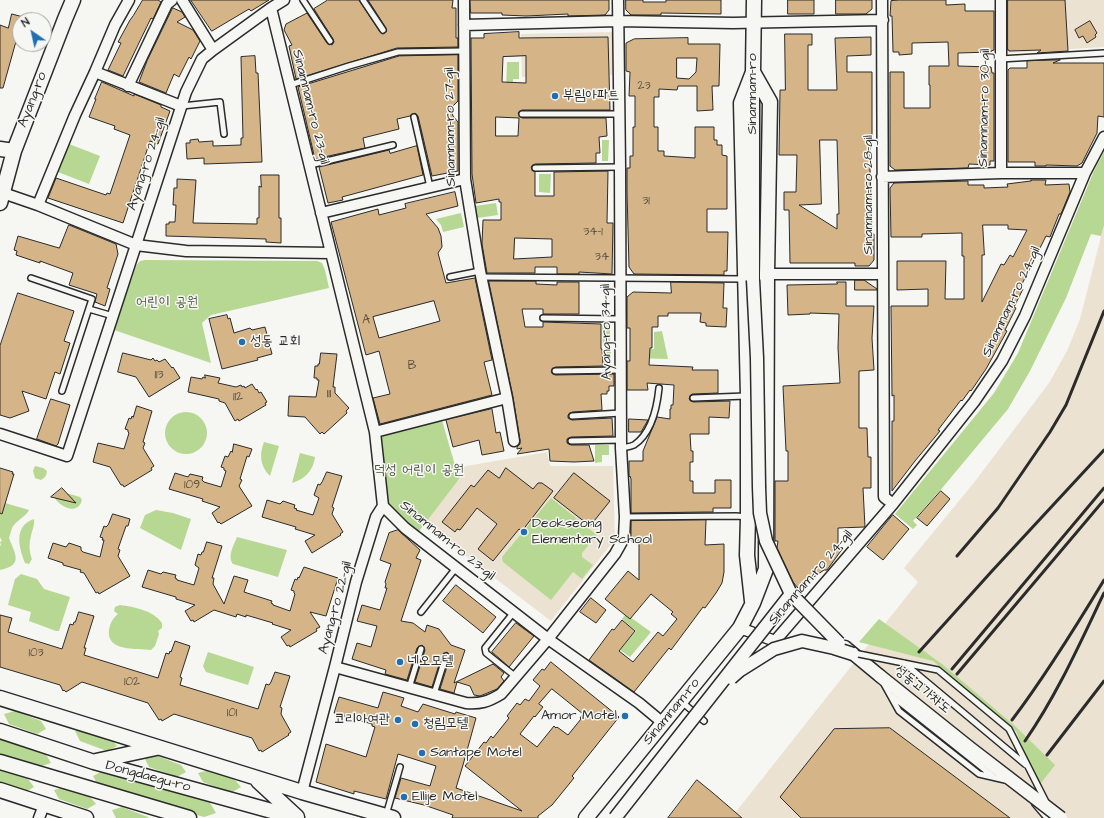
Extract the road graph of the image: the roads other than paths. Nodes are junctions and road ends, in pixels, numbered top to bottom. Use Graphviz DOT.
graph roads {
  1 [pos="73,0"];
  2 [pos="129,0"];
  3 [pos="172,0"];
  4 [pos="182,0"];
  5 [pos="284,0"];
  6 [pos="303,0"];
  7 [pos="363,0"];
  8 [pos="464,0"];
  9 [pos="618,0"];
  10 [pos="754,0"];
  11 [pos="882,0"];
  12 [pos="1001,0"];
  13 [pos="270,8"];
  14 [pos="883,20"];
  15 [pos="618,21"];
  16 [pos="754,23"];
  17 [pos="464,25"];
  18 [pos="383,30"];
  19 [pos="330,41"];
  20 [pos="213,50"];
  21 [pos="464,51"];
  22 [pos="1104,54"];
  23 [pos="1000,59"];
  24 [pos="95,72"];
  25 [pos="753,72"];
  26 [pos="290,85"];
  27 [pos="128,86"];
  28 [pos="181,106"];
  29 [pos="522,114"];
  30 [pos="620,114"];
  31 [pos="414,117"];
  32 [pos="224,134"];
  33 [pos="1104,137"];
  34 [pos="393,146"];
  35 [pos="0,149"];
  36 [pos="14,151"];
  37 [pos="310,165"];
  38 [pos="620,167"];
  39 [pos="535,168"];
  40 [pos="1001,173"];
  41 [pos="1085,173"];
  42 [pos="882,176"];
  43 [pos="465,179"];
  44 [pos="430,187"];
  45 [pos="2,198"];
  46 [pos="38,205"];
  47 [pos="321,213"];
  48 [pos="136,245"];
  49 [pos="331,253"];
  50 [pos="481,274"];
  51 [pos="767,274"];
  52 [pos="883,274"];
  53 [pos="450,277"];
  54 [pos="31,278"];
  55 [pos="621,279"];
  56 [pos="746,280"];
  57 [pos="89,309"];
  58 [pos="113,316"];
  59 [pos="543,318"];
  60 [pos="620,319"];
  61 [pos="622,370"];
  62 [pos="555,372"];
  63 [pos="659,388"];
  64 [pos="62,391"];
  65 [pos="748,396"];
  66 [pos="507,398"];
  67 [pos="693,398"];
  68 [pos="622,413"];
  69 [pos="572,416"];
  70 [pos="375,432"];
  71 [pos="0,434"];
  72 [pos="514,441"];
  73 [pos="572,441"];
  74 [pos="622,444"];
  75 [pos="893,504"];
  76 [pos="383,506"];
  77 [pos="748,517"];
  78 [pos="625,518"];
  79 [pos="456,567"];
  80 [pos="779,570"];
  81 [pos="791,594"];
  82 [pos="753,603"];
  83 [pos="421,612"];
  84 [pos="514,612"];
  85 [pos="740,628"];
  86 [pos="548,639"];
  87 [pos="421,649"];
  88 [pos="852,653"];
  89 [pos="446,656"];
  90 [pos="904,663"];
  91 [pos="335,667"];
  92 [pos="880,676"];
  93 [pos="516,677"];
  94 [pos="409,688"];
  95 [pos="434,694"];
  96 [pos="0,698"];
  97 [pos="708,700"];
  98 [pos="681,701"];
  99 [pos="704,721"];
  100 [pos="663,722"];
  101 [pos="0,731"];
  102 [pos="158,748"];
  103 [pos="0,762"];
  104 [pos="94,762"];
  105 [pos="1028,766"];
  106 [pos="400,767"];
  107 [pos="254,778"];
  108 [pos="1018,785"];
  109 [pos="0,790"];
  110 [pos="302,792"];
  111 [pos="42,812"];
  112 [pos="1048,813"];
  113 [pos="389,817"];
  114 [pos="86,818"];
  115 [pos="188,818"];
  116 [pos="298,818"];
  117 [pos="586,818"];
  118 [pos="615,818"];
  119 [pos="1062,818"];
  1 -- 36 [label="main road, Ayang-ro"];
  2 -- 24 [label="street"];
  3 -- 27 [label="street"];
  4 -- 20 [label="street"];
  5 -- 13 [label="street"];
  6 -- 19 [label="lane"];
  7 -- 18 [label="lane"];
  8 -- 17 [label="street, Sinamnam-ro 27-gil"];
  9 -- 15 [label="street, Ayang-ro 34-gil"];
  10 -- 16 [label="main road, Sinamnam-ro"];
  11 -- 14 [label="street, Sinamnam-ro 28-gil"];
  12 -- 23 [label="street, Sinamnam-ro 30-gil"];
  13 -- 20 [label="street"];
  13 -- 26 [label="street, Sinamnam-ro 23-gil"];
  14 -- 16 [label="street"];
  14 -- 42 [label="street, Sinamnam-ro 28-gil"];
  15 -- 16 [label="street"];
  15 -- 17 [label="street"];
  15 -- 30 [label="street, Ayang-ro 34-gil"];
  16 -- 25 [label="main road, Sinamnam-ro"];
  17 -- 21 [label="street, Sinamnam-ro 27-gil"];
  20 -- 28 [label="street, Ayang-ro 24-gil"];
  21 -- 26 [label="lane"];
  21 -- 43 [label="street, Sinamnam-ro 27-gil"];
  22 -- 23 [label="lane"];
  23 -- 40 [label="street, Sinamnam-ro 30-gil"];
  24 -- 27 [label="street"];
  24 -- 46 [label="street"];
  25 -- 51 [label="main road, Sinamnam-ro"];
  25 -- 56 [label="main road"];
  25 -- 80 [label="street, Sinamnam-ro, bridge"];
  26 -- 37 [label="street, Sinamnam-ro 23-gil"];
  27 -- 28 [label="street"];
  28 -- 32 [label="lane"];
  28 -- 48 [label="street, Ayang-ro 24-gil"];
  29 -- 30 [label="lane"];
  30 -- 38 [label="street, Ayang-ro 34-gil"];
  31 -- 44 [label="lane"];
  33 -- 41 [label="street, Sinamnam-ro 24-gil"];
  34 -- 37 [label="lane"];
  35 -- 36 [label="main road"];
  36 -- 45 [label="main road, Ayang-ro"];
  37 -- 47 [label="street, Sinamnam-ro 23-gil"];
  38 -- 39 [label="lane"];
  38 -- 55 [label="street, Ayang-ro 34-gil"];
  40 -- 41 [label="street"];
  40 -- 42 [label="street, Sinamnam-ro 30-gil"];
  41 -- 75 [label="street, Sinamnam-ro 24-gil"];
  42 -- 52 [label="street, Sinamnam-ro 28-gil"];
  43 -- 44 [label="street"];
  43 -- 50 [label="street, Sinamnam-ro 27-gil"];
  44 -- 47 [label="street"];
  45 -- 46 [label="street"];
  46 -- 48 [label="street"];
  47 -- 49 [label="street, Sinamnam-ro 23-gil"];
  48 -- 49 [label="street"];
  48 -- 58 [label="street, Ayang-ro 24-gil"];
  49 -- 70 [label="street, Sinamnam-ro 23-gil"];
  50 -- 53 [label="lane"];
  50 -- 55 [label="lane"];
  50 -- 66 [label="street, Sinamnam-ro 27-gil"];
  51 -- 52 [label="street, Sinamnam-ro 28-gil"];
  51 -- 82 [label="main road, Sinamnam-ro"];
  52 -- 75 [label="street"];
  54 -- 57 [label="lane"];
  55 -- 56 [label="lane"];
  55 -- 60 [label="street, Ayang-ro 34-gil"];
  56 -- 65 [label="main road"];
  57 -- 58 [label="lane"];
  57 -- 64 [label="lane"];
  58 -- 71 [label="street, Ayang-ro 24-gil"];
  59 -- 60 [label="lane"];
  60 -- 61 [label="street, Ayang-ro 34-gil"];
  61 -- 62 [label="lane"];
  61 -- 68 [label="street, Ayang-ro 34-gil"];
  63 -- 74 [label="lane"];
  65 -- 67 [label="lane"];
  65 -- 77 [label="main road"];
  66 -- 70 [label="street"];
  66 -- 72 [label="street, Sinamnam-ro 27-gil"];
  68 -- 69 [label="lane"];
  68 -- 74 [label="street, Ayang-ro 34-gil"];
  70 -- 76 [label="street, Sinamnam-ro 23-gil"];
  73 -- 74 [label="lane"];
  74 -- 78 [label="street, Ayang-ro 34-gil"];
  75 -- 85 [label="street, Sinamnam-ro 24-gil"];
  76 -- 79 [label="street, Sinamnam-ro 23-gil"];
  76 -- 91 [label="street, Ayang-ro 22-gil"];
  77 -- 78 [label="lane"];
  77 -- 82 [label="main road"];
  78 -- 86 [label="street, Ayang-ro 34-gil"];
  79 -- 83 [label="lane"];
  79 -- 84 [label="street, Sinamnam-ro 23-gil"];
  80 -- 81 [label="street, 성동고가차도, bridge"];
  81 -- 88 [label="street, 성동고가차도, bridge"];
  81 -- 97 [label="street, bridge"];
  82 -- 85 [label="main road, Sinamnam-ro"];
  84 -- 86 [label="street, Sinamnam-ro 23-gil"];
  84 -- 93 [label="lane"];
  85 -- 98 [label="main road, Sinamnam-ro"];
  86 -- 93 [label="street, Ayang-ro 22-gil"];
  86 -- 100 [label="street, Sinamnam-ro 23-gil"];
  87 -- 94 [label="lane"];
  88 -- 90 [label="lane, bridge"];
  88 -- 92 [label="street, 성동고가차도"];
  88 -- 97 [label="street, bridge"];
  89 -- 95 [label="lane"];
  90 -- 105 [label="lane, bridge"];
  90 -- 105 [label="lane, bridge"];
  91 -- 94 [label="street, Ayang-ro 22-gil"];
  91 -- 110 [label="street"];
  92 -- 108 [label="street, 성동고가차도, bridge"];
  92 -- 108 [label="lane, bridge"];
  93 -- 95 [label="street, Ayang-ro 22-gil"];
  94 -- 95 [label="street, Ayang-ro 22-gil"];
  96 -- 102 [label="main road"];
  97 -- 118 [label="street, bridge"];
  98 -- 99 [label="lane"];
  98 -- 100 [label="main road, Sinamnam-ro"];
  100 -- 117 [label="main road, Sinamnam-ro"];
  101 -- 104 [label="main road, Dongdaegu-ro"];
  102 -- 104 [label="main road"];
  102 -- 107 [label="main road"];
  103 -- 115 [label="main road, Dongdaegu-ro"];
  104 -- 116 [label="main road, Dongdaegu-ro"];
  105 -- 112 [label="lane, bridge"];
  106 -- 113 [label="lane"];
  107 -- 110 [label="main road"];
  107 -- 116 [label="main road"];
  108 -- 112 [label="street, 성동고가차도, bridge"];
  109 -- 111 [label="main road"];
  110 -- 113 [label="main road"];
  111 -- 114 [label="main road"];
  112 -- 119 [label="street, 성동고가차도, bridge"];
}
